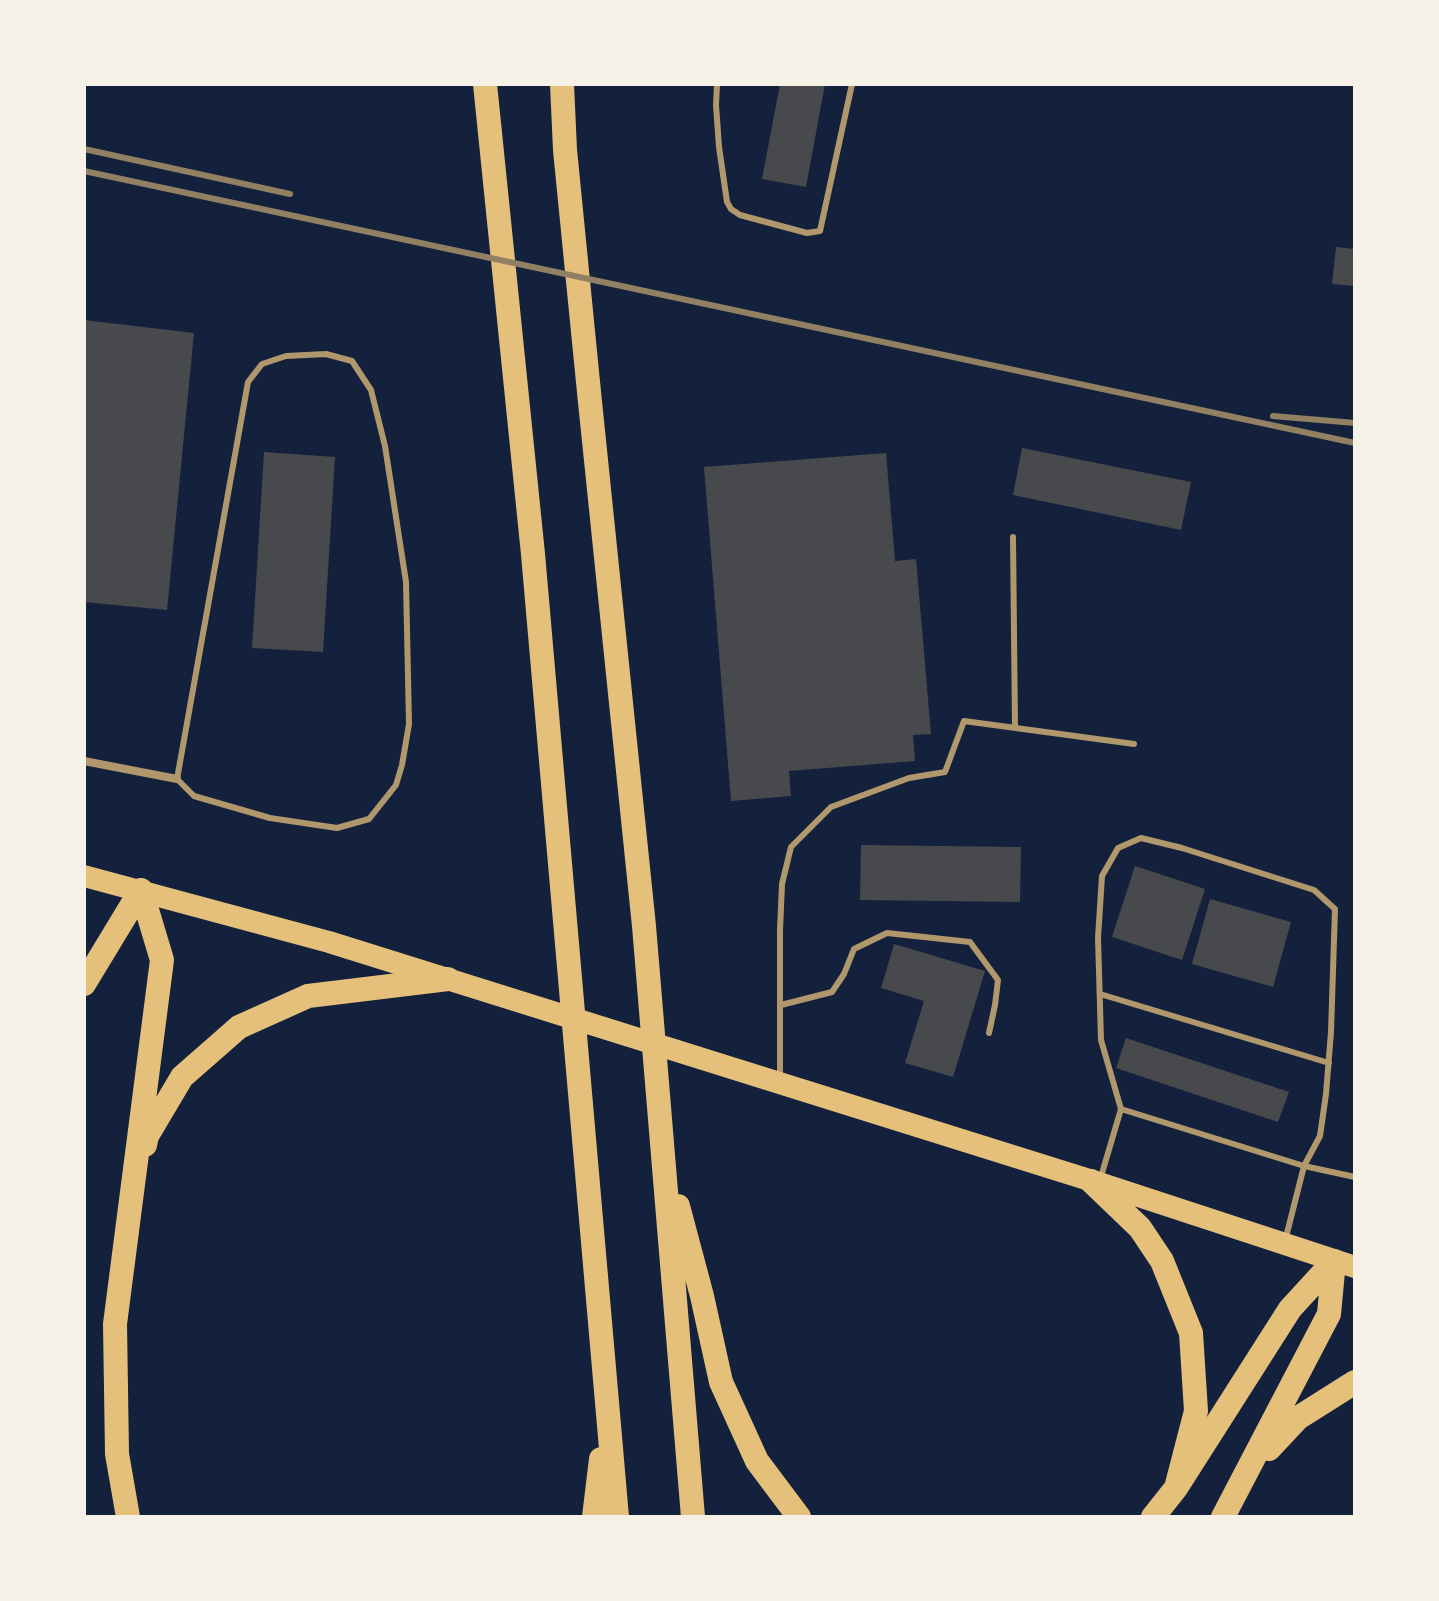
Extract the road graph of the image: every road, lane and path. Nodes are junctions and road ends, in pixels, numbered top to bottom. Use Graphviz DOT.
graph roads {
  1 [pos="485,84"];
  2 [pos="562,84"];
  3 [pos="717,84"];
  4 [pos="852,84"];
  5 [pos="1013,537"];
  6 [pos="1015,728"];
  7 [pos="1134,744"];
  8 [pos="84,761"];
  9 [pos="177,779"];
  10 [pos="84,876"];
  11 [pos="141,890"];
  12 [pos="448,979"];
  13 [pos="84,984"];
  14 [pos="1100,994"];
  15 [pos="781,1005"];
  16 [pos="989,1033"];
  17 [pos="1329,1063"];
  18 [pos="780,1083"];
  19 [pos="1121,1109"];
  20 [pos="661,1141"];
  21 [pos="1304,1166"];
  22 [pos="1355,1177"];
  23 [pos="1095,1182"];
  24 [pos="132,1194"];
  25 [pos="1284,1244"];
  26 [pos="1345,1264"];
  27 [pos="1355,1382"];
  28 [pos="607,1409"];
  29 [pos="1246,1475"];
  30 [pos="1176,1488"];
  31 [pos="128,1517"];
  32 [pos="594,1517"];
  33 [pos="617,1517"];
  34 [pos="693,1517"];
  35 [pos="799,1517"];
  36 [pos="1153,1517"];
  37 [pos="1223,1517"];
  1 -- 28 [label="highway"];
  2 -- 20 [label="highway"];
  3 -- 4 [label="lane"];
  5 -- 6 [label="lane"];
  6 -- 7 [label="lane"];
  6 -- 15 [label="lane"];
  8 -- 9 [label="street"];
  9 -- 9 [label="lane"];
  10 -- 11 [label="highway"];
  11 -- 12 [label="highway"];
  11 -- 13 [label="highway"];
  11 -- 24 [label="highway"];
  12 -- 18 [label="highway"];
  12 -- 24 [label="highway"];
  14 -- 17 [label="lane"];
  14 -- 17 [label="lane"];
  14 -- 19 [label="lane"];
  15 -- 16 [label="lane"];
  15 -- 18 [label="lane"];
  17 -- 21 [label="lane"];
  18 -- 23 [label="highway"];
  19 -- 21 [label="lane"];
  19 -- 23 [label="lane"];
  20 -- 34 [label="highway"];
  20 -- 35 [label="highway"];
  21 -- 22 [label="lane"];
  21 -- 25 [label="lane"];
  23 -- 25 [label="highway"];
  23 -- 30 [label="highway"];
  24 -- 31 [label="highway"];
  25 -- 26 [label="highway"];
  26 -- 29 [label="highway"];
  26 -- 30 [label="highway"];
  27 -- 29 [label="highway"];
  28 -- 32 [label="highway"];
  28 -- 33 [label="highway"];
  29 -- 37 [label="highway"];
  30 -- 36 [label="highway"];
}
